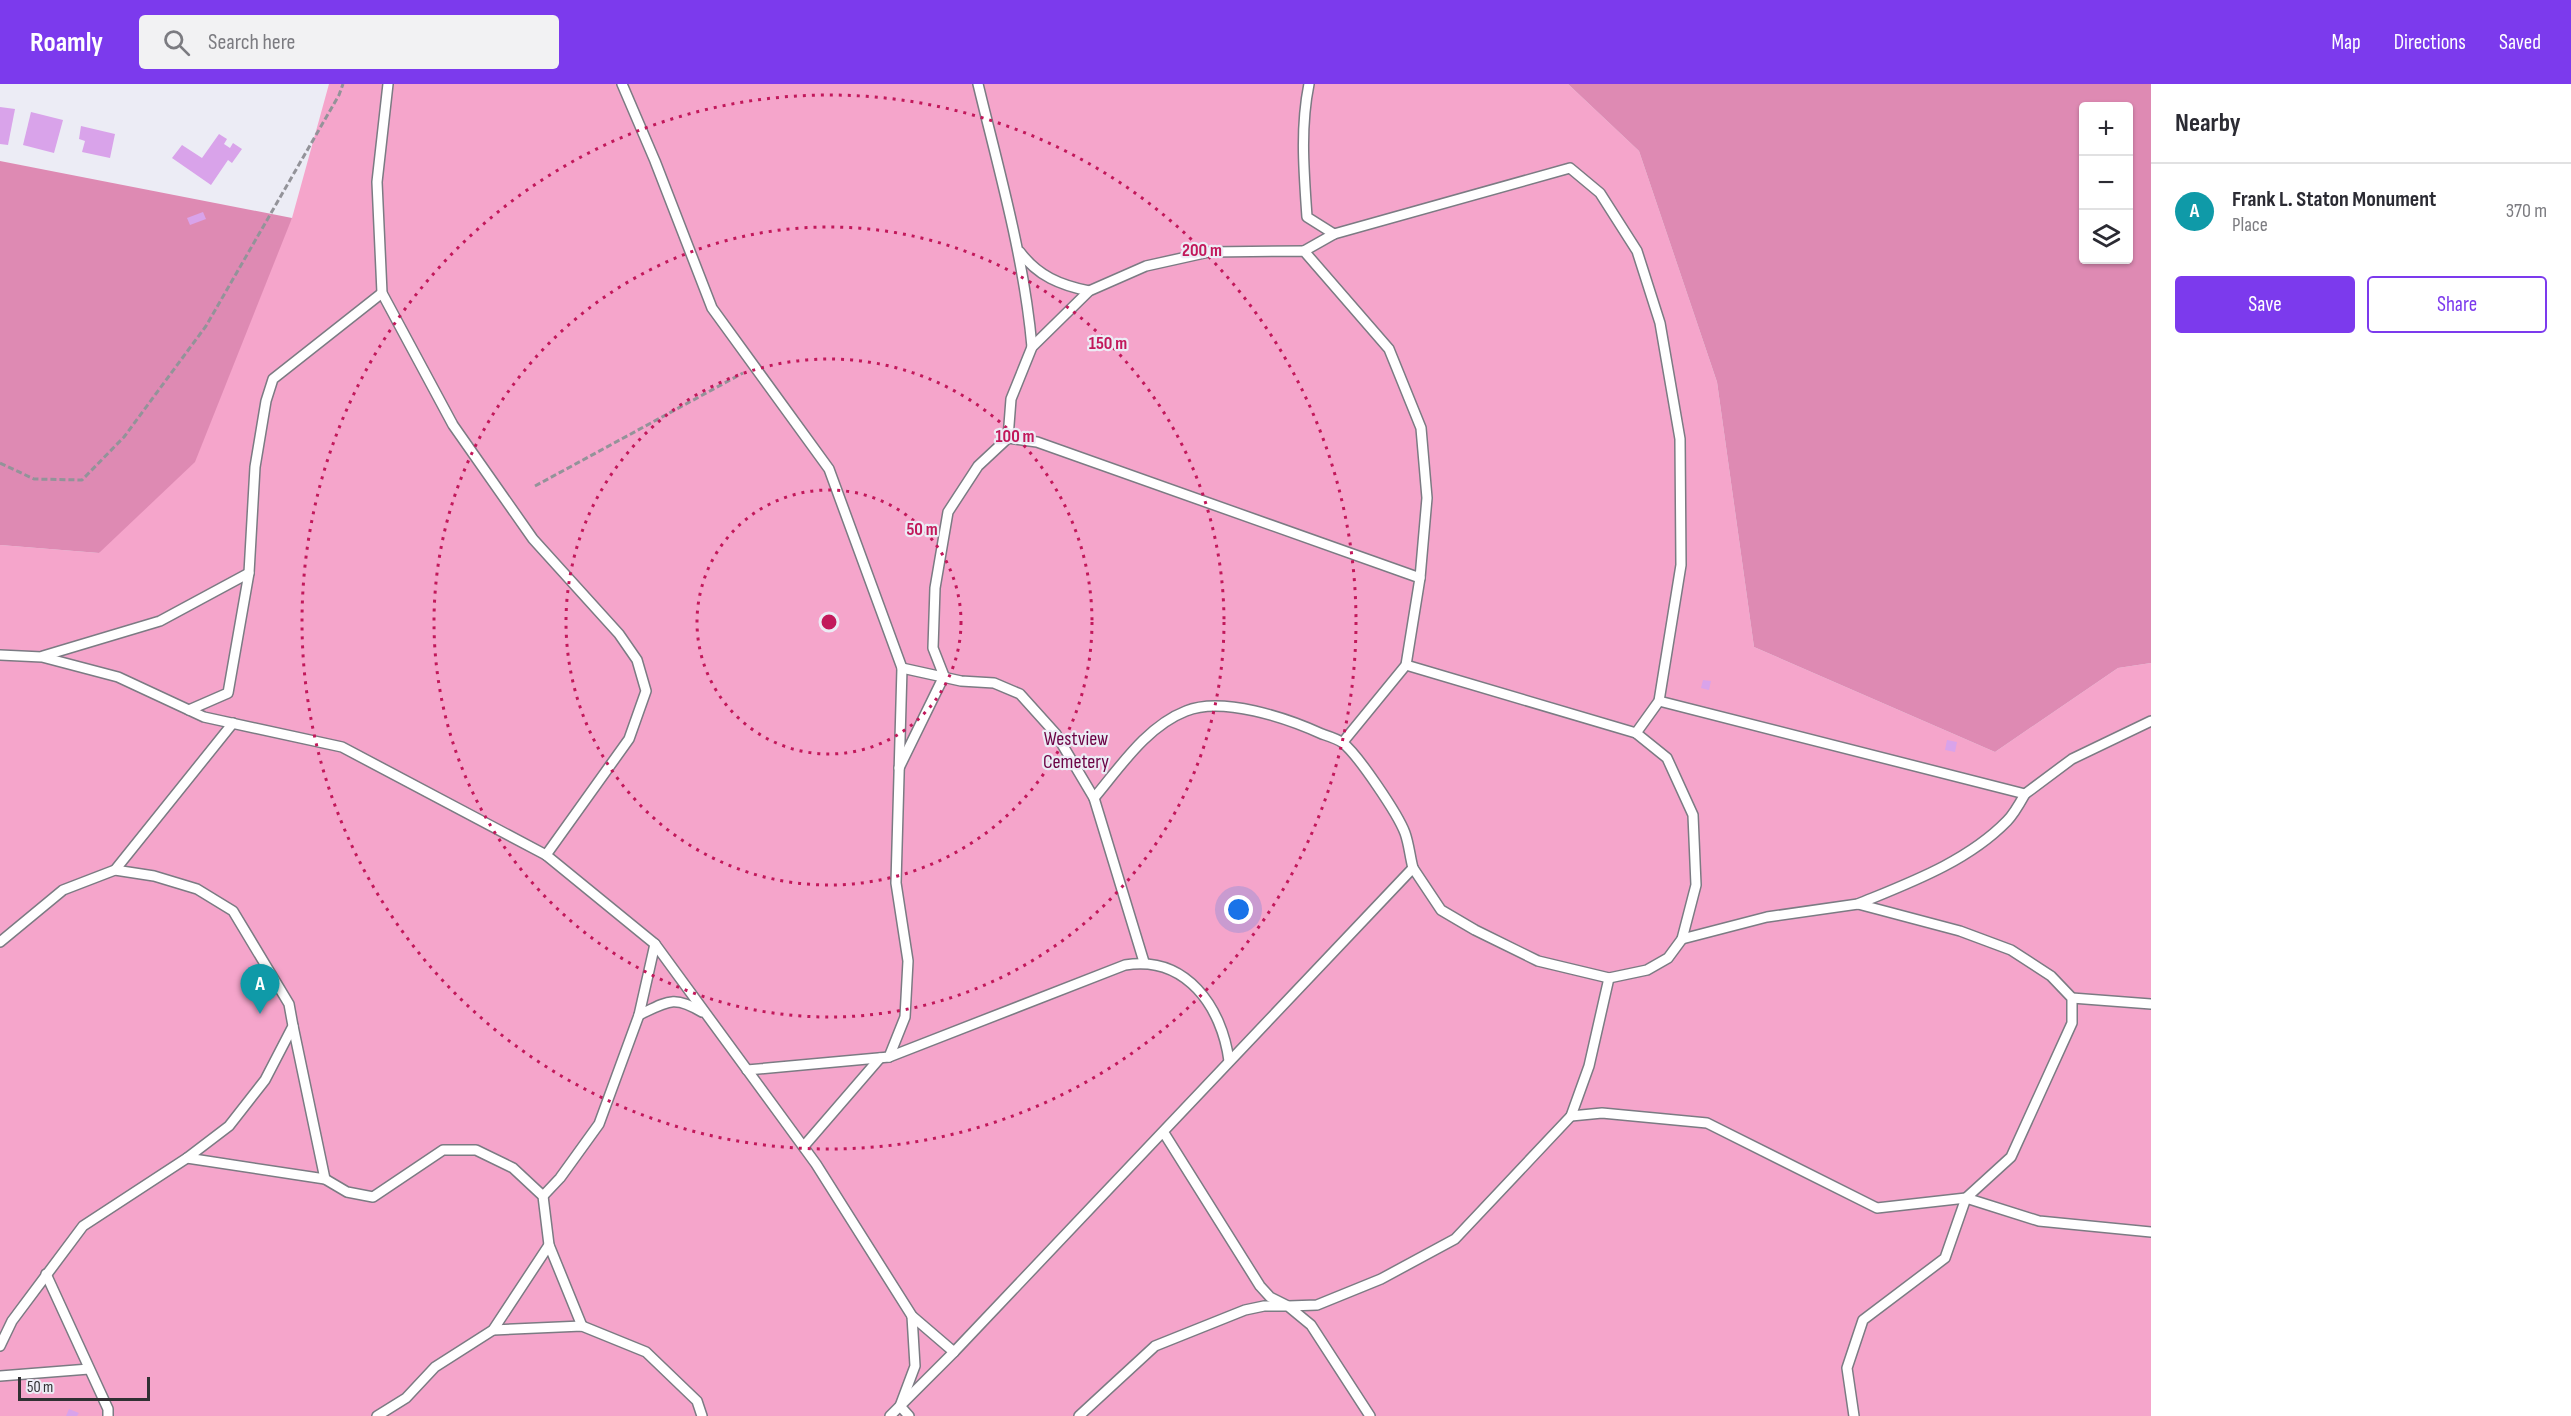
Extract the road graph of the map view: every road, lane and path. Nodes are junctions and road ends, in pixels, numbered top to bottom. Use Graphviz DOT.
graph roads {
  1 [pos="343,84"];
  2 [pos="388,84"];
  3 [pos="622,84"];
  4 [pos="1309,84"];
  5 [pos="979,85"];
  6 [pos="1334,234"];
  7 [pos="1019,250"];
  8 [pos="1304,251"];
  9 [pos="1089,291"];
  10 [pos="382,293"];
  11 [pos="1032,347"];
  12 [pos="755,367"];
  13 [pos="1008,438"];
  14 [pos="0,463"];
  15 [pos="535,486"];
  16 [pos="249,573"];
  17 [pos="1420,578"];
  18 [pos="0,655"];
  19 [pos="42,657"];
  20 [pos="1406,665"];
  21 [pos="902,668"];
  22 [pos="944,676"];
  23 [pos="1659,701"];
  24 [pos="189,710"];
  25 [pos="2151,721"];
  26 [pos="233,723"];
  27 [pos="1636,733"];
  28 [pos="1343,742"];
  29 [pos="899,768"];
  30 [pos="2025,795"];
  31 [pos="1094,798"];
  32 [pos="546,855"];
  33 [pos="1413,868"];
  34 [pos="115,870"];
  35 [pos="1858,904"];
  36 [pos="1682,939"];
  37 [pos="0,942"];
  38 [pos="655,944"];
  39 [pos="1144,962"];
  40 [pos="1610,978"];
  41 [pos="2072,998"];
  42 [pos="2151,1004"];
  43 [pos="639,1015"];
  44 [pos="707,1015"];
  45 [pos="293,1026"];
  46 [pos="884,1058"];
  47 [pos="1229,1061"];
  48 [pos="747,1070"];
  49 [pos="1571,1116"];
  50 [pos="1164,1133"];
  51 [pos="804,1146"];
  52 [pos="187,1158"];
  53 [pos="325,1179"];
  54 [pos="543,1196"];
  55 [pos="1966,1198"];
  56 [pos="2151,1232"];
  57 [pos="549,1245"];
  58 [pos="46,1274"];
  59 [pos="1288,1305"];
  60 [pos="912,1316"];
  61 [pos="582,1326"];
  62 [pos="494,1330"];
  63 [pos="0,1346"];
  64 [pos="954,1352"];
  65 [pos="89,1369"];
  66 [pos="0,1376"];
  67 [pos="900,1406"];
  68 [pos="108,1416"];
  69 [pos="377,1416"];
  70 [pos="702,1416"];
  71 [pos="891,1416"];
  72 [pos="909,1416"];
  73 [pos="1079,1416"];
  74 [pos="1370,1416"];
  75 [pos="1854,1416"];
  1 -- 14 [label="path"];
  2 -- 10 [label="lane"];
  3 -- 12 [label="lane"];
  4 -- 6 [label="lane"];
  5 -- 7 [label="lane"];
  6 -- 8 [label="lane"];
  6 -- 23 [label="lane"];
  7 -- 9 [label="lane"];
  7 -- 11 [label="lane"];
  8 -- 9 [label="lane"];
  8 -- 17 [label="lane"];
  9 -- 11 [label="lane"];
  10 -- 16 [label="lane"];
  10 -- 32 [label="lane"];
  11 -- 13 [label="lane"];
  12 -- 15 [label="path"];
  12 -- 21 [label="lane"];
  13 -- 17 [label="lane"];
  13 -- 22 [label="lane"];
  16 -- 19 [label="lane"];
  16 -- 24 [label="lane"];
  17 -- 20 [label="lane"];
  18 -- 19 [label="lane"];
  19 -- 24 [label="lane"];
  20 -- 27 [label="lane"];
  20 -- 28 [label="lane"];
  21 -- 22 [label="lane"];
  21 -- 29 [label="lane"];
  22 -- 29 [label="lane"];
  22 -- 31 [label="lane"];
  23 -- 27 [label="lane"];
  23 -- 30 [label="lane"];
  24 -- 26 [label="lane"];
  25 -- 30 [label="lane"];
  26 -- 32 [label="lane"];
  26 -- 34 [label="lane"];
  27 -- 36 [label="lane"];
  28 -- 31 [label="lane"];
  28 -- 33 [label="lane"];
  29 -- 46 [label="lane"];
  30 -- 35 [label="lane"];
  31 -- 39 [label="lane"];
  32 -- 38 [label="lane"];
  33 -- 40 [label="lane"];
  33 -- 47 [label="lane"];
  34 -- 37 [label="lane"];
  34 -- 45 [label="lane"];
  35 -- 36 [label="lane"];
  35 -- 41 [label="lane"];
  36 -- 40 [label="lane"];
  38 -- 43 [label="lane"];
  38 -- 44 [label="lane"];
  39 -- 46 [label="lane"];
  39 -- 47 [label="lane"];
  40 -- 49 [label="lane"];
  41 -- 42 [label="lane"];
  41 -- 55 [label="lane"];
  43 -- 44 [label="lane"];
  43 -- 54 [label="lane"];
  44 -- 48 [label="lane"];
  45 -- 52 [label="lane"];
  45 -- 53 [label="lane"];
  46 -- 48 [label="lane"];
  46 -- 51 [label="lane"];
  47 -- 50 [label="lane"];
  48 -- 51 [label="lane"];
  49 -- 55 [label="lane"];
  49 -- 59 [label="lane"];
  50 -- 59 [label="lane"];
  50 -- 64 [label="lane"];
  51 -- 60 [label="lane"];
  52 -- 53 [label="lane"];
  52 -- 58 [label="lane"];
  53 -- 54 [label="lane"];
  54 -- 57 [label="lane"];
  55 -- 56 [label="lane"];
  55 -- 75 [label="lane"];
  57 -- 61 [label="lane"];
  57 -- 62 [label="lane"];
  58 -- 63 [label="lane"];
  58 -- 65 [label="lane"];
  59 -- 73 [label="lane"];
  59 -- 74 [label="lane"];
  60 -- 64 [label="lane"];
  60 -- 67 [label="lane"];
  61 -- 62 [label="lane"];
  61 -- 70 [label="lane"];
  62 -- 69 [label="lane"];
  64 -- 67 [label="lane"];
  65 -- 66 [label="lane"];
  65 -- 68 [label="lane"];
  67 -- 71 [label="lane"];
  67 -- 72 [label="lane"];
}
